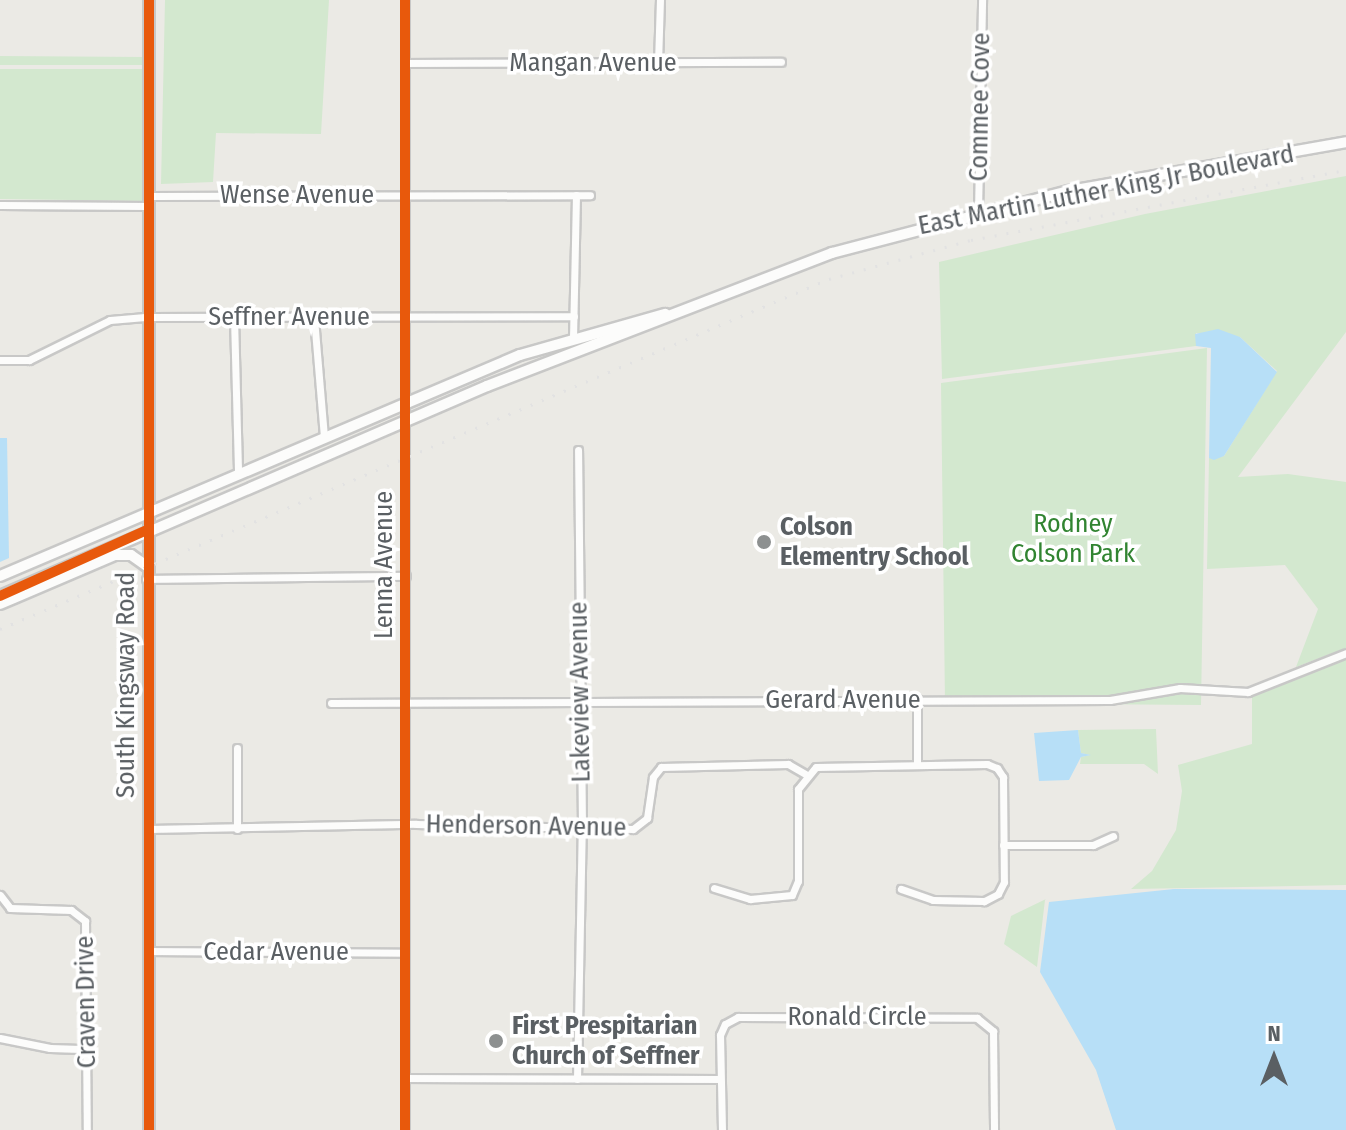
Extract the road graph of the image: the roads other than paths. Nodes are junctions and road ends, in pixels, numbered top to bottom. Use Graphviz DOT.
graph roads {
  1 [pos="149,0"];
  2 [pos="405,0"];
  3 [pos="660,0"];
  4 [pos="982,0"];
  5 [pos="781,62"];
  6 [pos="405,63"];
  7 [pos="658,63"];
  8 [pos="1346,142"];
  9 [pos="405,194"];
  10 [pos="576,195"];
  11 [pos="590,195"];
  12 [pos="148,201"];
  13 [pos="0,205"];
  14 [pos="978,213"];
  15 [pos="705,302"];
  16 [pos="574,316"];
  17 [pos="148,317"];
  18 [pos="234,317"];
  19 [pos="314,318"];
  20 [pos="407,318"];
  21 [pos="573,338"];
  22 [pos="0,360"];
  23 [pos="406,406"];
  24 [pos="407,421"];
  25 [pos="324,438"];
  26 [pos="578,450"];
  27 [pos="238,475"];
  28 [pos="148,512"];
  29 [pos="147,530"];
  30 [pos="147,566"];
  31 [pos="0,576"];
  32 [pos="406,576"];
  33 [pos="146,579"];
  34 [pos="0,596"];
  35 [pos="0,604"];
  36 [pos="1346,653"];
  37 [pos="917,699"];
  38 [pos="405,700"];
  39 [pos="581,701"];
  40 [pos="331,703"];
  41 [pos="237,748"];
  42 [pos="917,764"];
  43 [pos="805,774"];
  44 [pos="405,825"];
  45 [pos="582,826"];
  46 [pos="149,829"];
  47 [pos="237,829"];
  48 [pos="1113,836"];
  49 [pos="1003,845"];
  50 [pos="714,888"];
  51 [pos="901,889"];
  52 [pos="0,895"];
  53 [pos="148,951"];
  54 [pos="405,953"];
  55 [pos="0,1038"];
  56 [pos="88,1049"];
  57 [pos="405,1078"];
  58 [pos="577,1079"];
  59 [pos="719,1079"];
  60 [pos="87,1130"];
  61 [pos="149,1130"];
  62 [pos="405,1130"];
  63 [pos="722,1130"];
  64 [pos="994,1130"];
  1 -- 12 [label="main road, South Kingsway Road"];
  2 -- 6 [label="street, Lenna Avenue"];
  3 -- 7 [label="street"];
  4 -- 14 [label="street, Commee Cove"];
  5 -- 7 [label="street, Mangan Avenue"];
  6 -- 7 [label="street, Mangan Avenue"];
  6 -- 9 [label="street, Lenna Avenue"];
  8 -- 14 [label="main road, East Martin Luther King Jr Boulevard"];
  9 -- 10 [label="street, Wense Avenue"];
  9 -- 12 [label="street, Wense Avenue"];
  9 -- 20 [label="street, Lenna Avenue"];
  10 -- 11 [label="street, Wense Avenue"];
  10 -- 16 [label="street"];
  12 -- 13 [label="street, Wense Avenue"];
  12 -- 17 [label="main road, South Kingsway Road"];
  14 -- 15 [label="main road, East Martin Luther King Jr Boulevard"];
  15 -- 21 [label="main road"];
  15 -- 24 [label="main road"];
  16 -- 20 [label="street, Seffner Avenue"];
  16 -- 21 [label="street"];
  17 -- 18 [label="street, Seffner Avenue"];
  17 -- 22 [label="street, Seffner Avenue"];
  17 -- 28 [label="main road, South Kingsway Road"];
  18 -- 19 [label="street, Seffner Avenue"];
  18 -- 27 [label="street"];
  19 -- 20 [label="street, Seffner Avenue"];
  19 -- 25 [label="street"];
  20 -- 23 [label="street, Lenna Avenue"];
  21 -- 23 [label="main road"];
  23 -- 24 [label="street, Lenna Avenue"];
  23 -- 25 [label="main road"];
  24 -- 29 [label="main road"];
  24 -- 32 [label="street, Lenna Avenue"];
  25 -- 27 [label="main road"];
  26 -- 39 [label="street, Lakeview Avenue"];
  27 -- 28 [label="main road"];
  28 -- 29 [label="main road, South Kingsway Road"];
  28 -- 31 [label="main road"];
  29 -- 30 [label="main road, South Kingsway Road"];
  29 -- 34 [label="main road"];
  30 -- 33 [label="main road, South Kingsway Road"];
  30 -- 35 [label="main road"];
  32 -- 33 [label="street"];
  32 -- 38 [label="street, Lenna Avenue"];
  33 -- 46 [label="main road, South Kingsway Road"];
  36 -- 37 [label="street, Gerard Avenue"];
  37 -- 39 [label="street, Gerard Avenue"];
  37 -- 42 [label="street"];
  38 -- 39 [label="street, Gerard Avenue"];
  38 -- 40 [label="street, Gerard Avenue"];
  38 -- 44 [label="street, Lenna Avenue"];
  39 -- 45 [label="street, Lakeview Avenue"];
  41 -- 47 [label="street"];
  42 -- 43 [label="street"];
  42 -- 49 [label="street"];
  43 -- 45 [label="street, Henderson Avenue"];
  43 -- 50 [label="street"];
  44 -- 45 [label="street, Henderson Avenue"];
  44 -- 47 [label="street, Henderson Avenue"];
  44 -- 54 [label="street, Lenna Avenue"];
  45 -- 58 [label="street, Lakeview Avenue"];
  46 -- 47 [label="street, Henderson Avenue"];
  46 -- 53 [label="main road, South Kingsway Road"];
  48 -- 49 [label="street"];
  49 -- 51 [label="street"];
  52 -- 56 [label="street, Craven Drive"];
  53 -- 54 [label="street, Cedar Avenue"];
  53 -- 61 [label="main road, South Kingsway Road"];
  54 -- 57 [label="street, Lenna Avenue"];
  55 -- 56 [label="street"];
  56 -- 60 [label="street, Craven Drive"];
  57 -- 58 [label="street"];
  57 -- 62 [label="street, Lenna Avenue"];
  58 -- 59 [label="street"];
  59 -- 63 [label="street, Ronald Circle"];
  59 -- 64 [label="street, Ronald Circle"];
}
